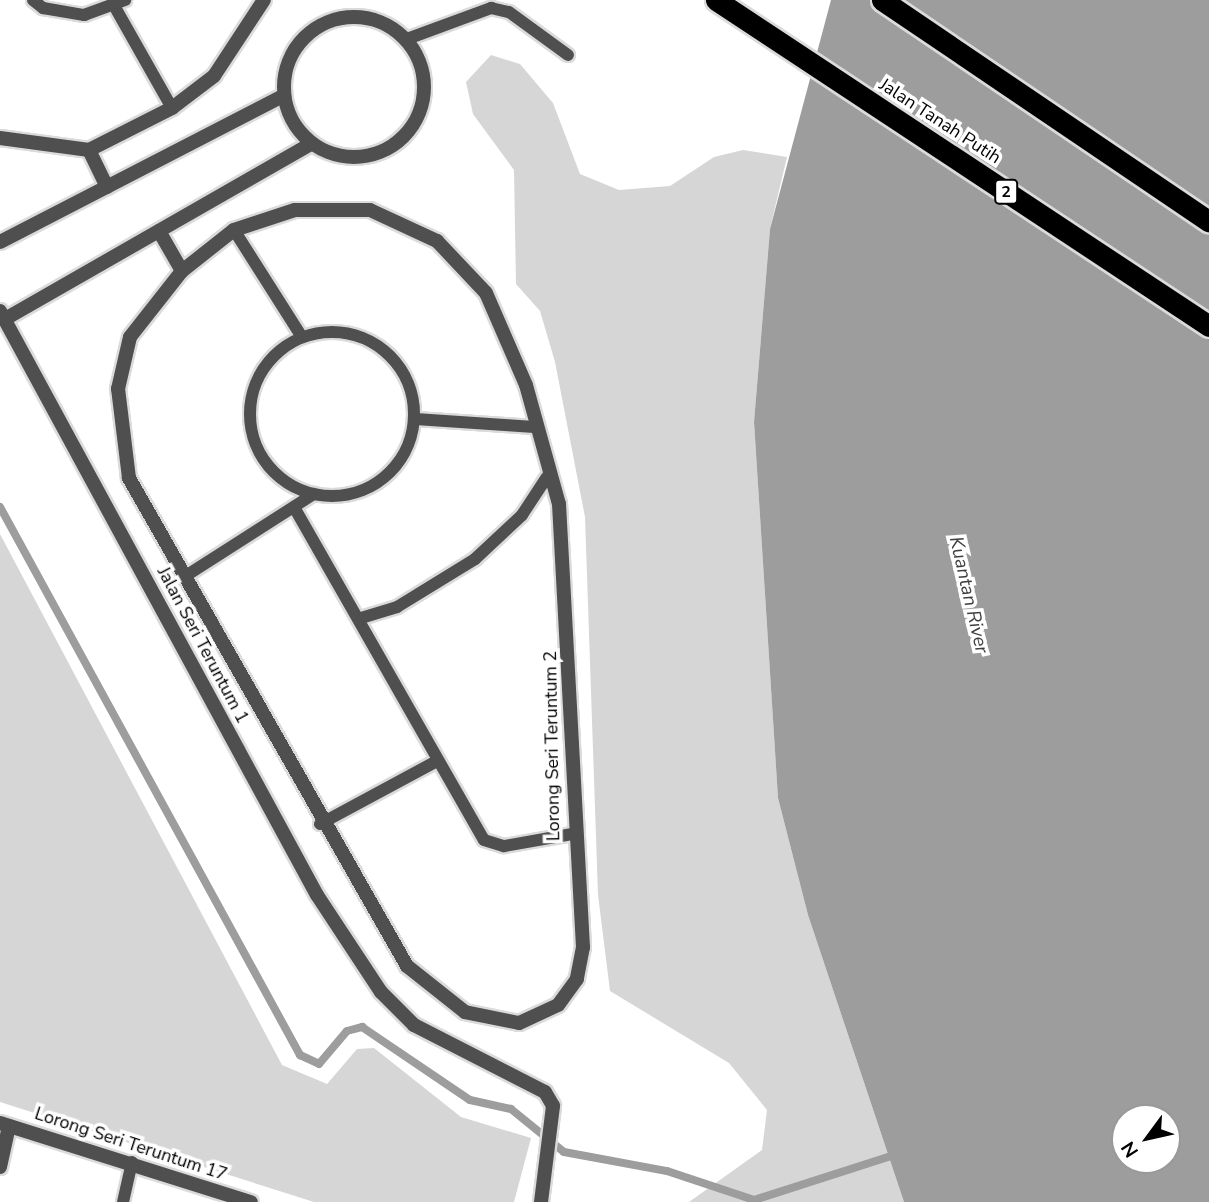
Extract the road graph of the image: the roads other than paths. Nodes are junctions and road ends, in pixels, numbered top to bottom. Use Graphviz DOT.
graph roads {
  1 [pos="33,0"];
  2 [pos="264,0"];
  3 [pos="716,0"];
  4 [pos="882,0"];
  5 [pos="121,4"];
  6 [pos="407,39"];
  7 [pos="568,55"];
  8 [pos="283,96"];
  9 [pos="172,108"];
  10 [pos="0,138"];
  11 [pos="310,144"];
  12 [pos="89,150"];
  13 [pos="107,187"];
  14 [pos="1209,221"];
  15 [pos="234,230"];
  16 [pos="159,232"];
  17 [pos="0,242"];
  18 [pos="182,271"];
  19 [pos="2,315"];
  20 [pos="1209,326"];
  21 [pos="302,337"];
  22 [pos="414,419"];
  23 [pos="536,427"];
  24 [pos="547,477"];
  25 [pos="314,494"];
  26 [pos="294,507"];
  27 [pos="184,577"];
  28 [pos="361,618"];
  29 [pos="435,762"];
  30 [pos="320,824"];
  31 [pos="572,834"];
  32 [pos="5,1124"];
  33 [pos="132,1162"];
  34 [pos="0,1167"];
  35 [pos="242,1201"];
  36 [pos="123,1202"];
  37 [pos="541,1202"];
  1 -- 5 [label="lane"];
  2 -- 9 [label="street"];
  3 -- 20 [label="highway, Jalan Tanah Putih / 2"];
  4 -- 14 [label="highway"];
  5 -- 9 [label="lane"];
  6 -- 7 [label="lane"];
  6 -- 8 [label="street"];
  6 -- 11 [label="street"];
  8 -- 11 [label="street"];
  8 -- 13 [label="street"];
  9 -- 12 [label="street"];
  10 -- 12 [label="street"];
  11 -- 16 [label="street"];
  12 -- 13 [label="street"];
  13 -- 17 [label="street"];
  15 -- 18 [label="street, Lorong Seri Teruntum 2"];
  15 -- 21 [label="lane"];
  15 -- 23 [label="street, Lorong Seri Teruntum 2"];
  16 -- 18 [label="street"];
  16 -- 19 [label="street"];
  18 -- 27 [label="street, Lorong Seri Teruntum 2"];
  19 -- 37 [label="street, Jalan Seri Teruntum 1"];
  21 -- 22 [label="lane"];
  21 -- 25 [label="lane"];
  22 -- 23 [label="lane"];
  22 -- 25 [label="lane"];
  23 -- 24 [label="street, Lorong Seri Teruntum 2"];
  24 -- 28 [label="lane"];
  24 -- 31 [label="street, Lorong Seri Teruntum 2"];
  25 -- 26 [label="lane"];
  26 -- 27 [label="lane"];
  26 -- 28 [label="lane"];
  27 -- 30 [label="street, Lorong Seri Teruntum 2"];
  28 -- 29 [label="lane"];
  29 -- 30 [label="lane"];
  29 -- 31 [label="lane"];
  30 -- 31 [label="street, Lorong Seri Teruntum 2"];
  32 -- 33 [label="street, Lorong Seri Teruntum 17"];
  32 -- 34 [label="street"];
  33 -- 35 [label="street, Lorong Seri Teruntum 17"];
  33 -- 36 [label="lane"];
}
